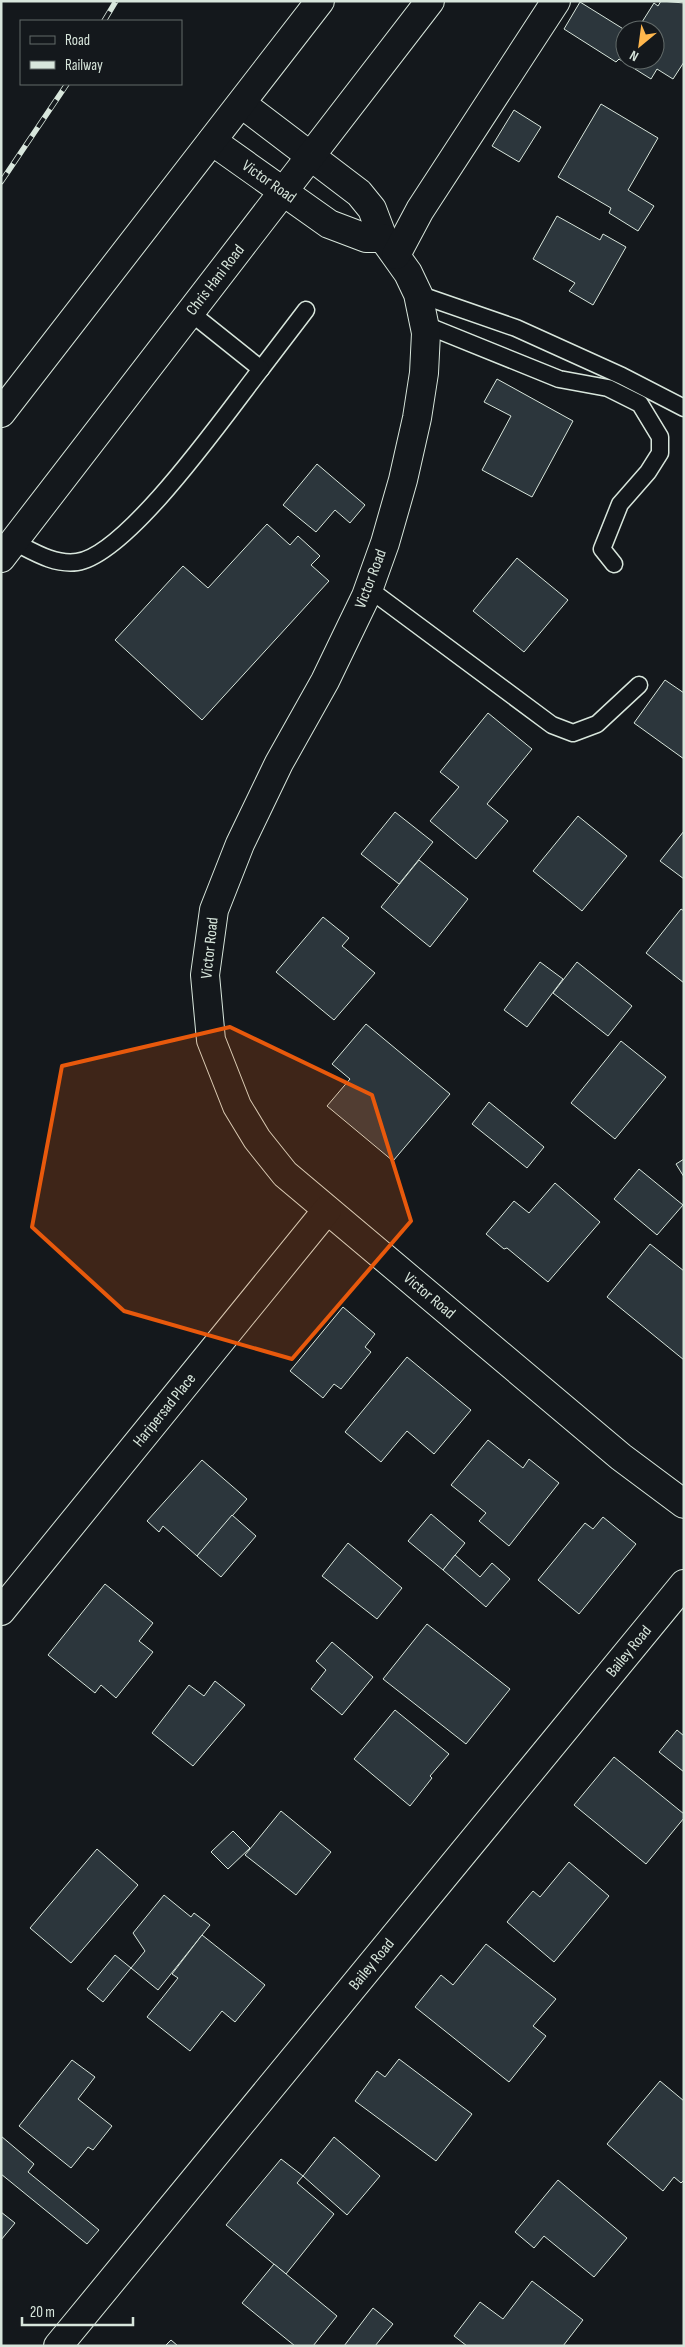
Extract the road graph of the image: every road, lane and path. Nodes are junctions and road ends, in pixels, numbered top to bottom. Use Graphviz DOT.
graph roads {
  1 [pos="320,1"];
  2 [pos="430,1"];
  3 [pos="556,1"];
  4 [pos="242,104"];
  5 [pos="212,141"];
  6 [pos="313,156"];
  7 [pos="283,193"];
  8 [pos="390,246"];
  9 [pos="418,294"];
  10 [pos="306,310"];
  11 [pos="191,313"];
  12 [pos="422,324"];
  13 [pos="261,369"];
  14 [pos="684,408"];
  15 [pos="1,413"];
  16 [pos="8,550"];
  17 [pos="614,564"];
  18 [pos="369,589"];
  19 [pos="639,685"];
  20 [pos="327,1210"];
  21 [pos="684,1504"];
  22 [pos="684,1584"];
  23 [pos="1,1611"];
  24 [pos="58,2346"];
  1 -- 4 [label="street"];
  2 -- 6 [label="street, Chris Hani Road"];
  3 -- 8 [label="street"];
  4 -- 5 [label="street"];
  4 -- 6 [label="street, Victor Road"];
  5 -- 7 [label="street, Victor Road"];
  5 -- 15 [label="street"];
  6 -- 7 [label="street, Chris Hani Road"];
  6 -- 8 [label="street, Victor Road"];
  7 -- 8 [label="street, Victor Road"];
  7 -- 11 [label="street, Chris Hani Road"];
  8 -- 9 [label="street, Victor Road"];
  9 -- 12 [label="street, Victor Road"];
  9 -- 14 [label="lane"];
  10 -- 13 [label="lane"];
  11 -- 13 [label="lane"];
  11 -- 16 [label="street, Chris Hani Road"];
  12 -- 17 [label="lane"];
  12 -- 18 [label="street, Victor Road"];
  13 -- 16 [label="lane"];
  18 -- 19 [label="lane"];
  18 -- 20 [label="street, Victor Road"];
  20 -- 21 [label="street, Victor Road"];
  20 -- 23 [label="street, Haripersad Place"];
  22 -- 24 [label="street, Bailey Road"];
}
